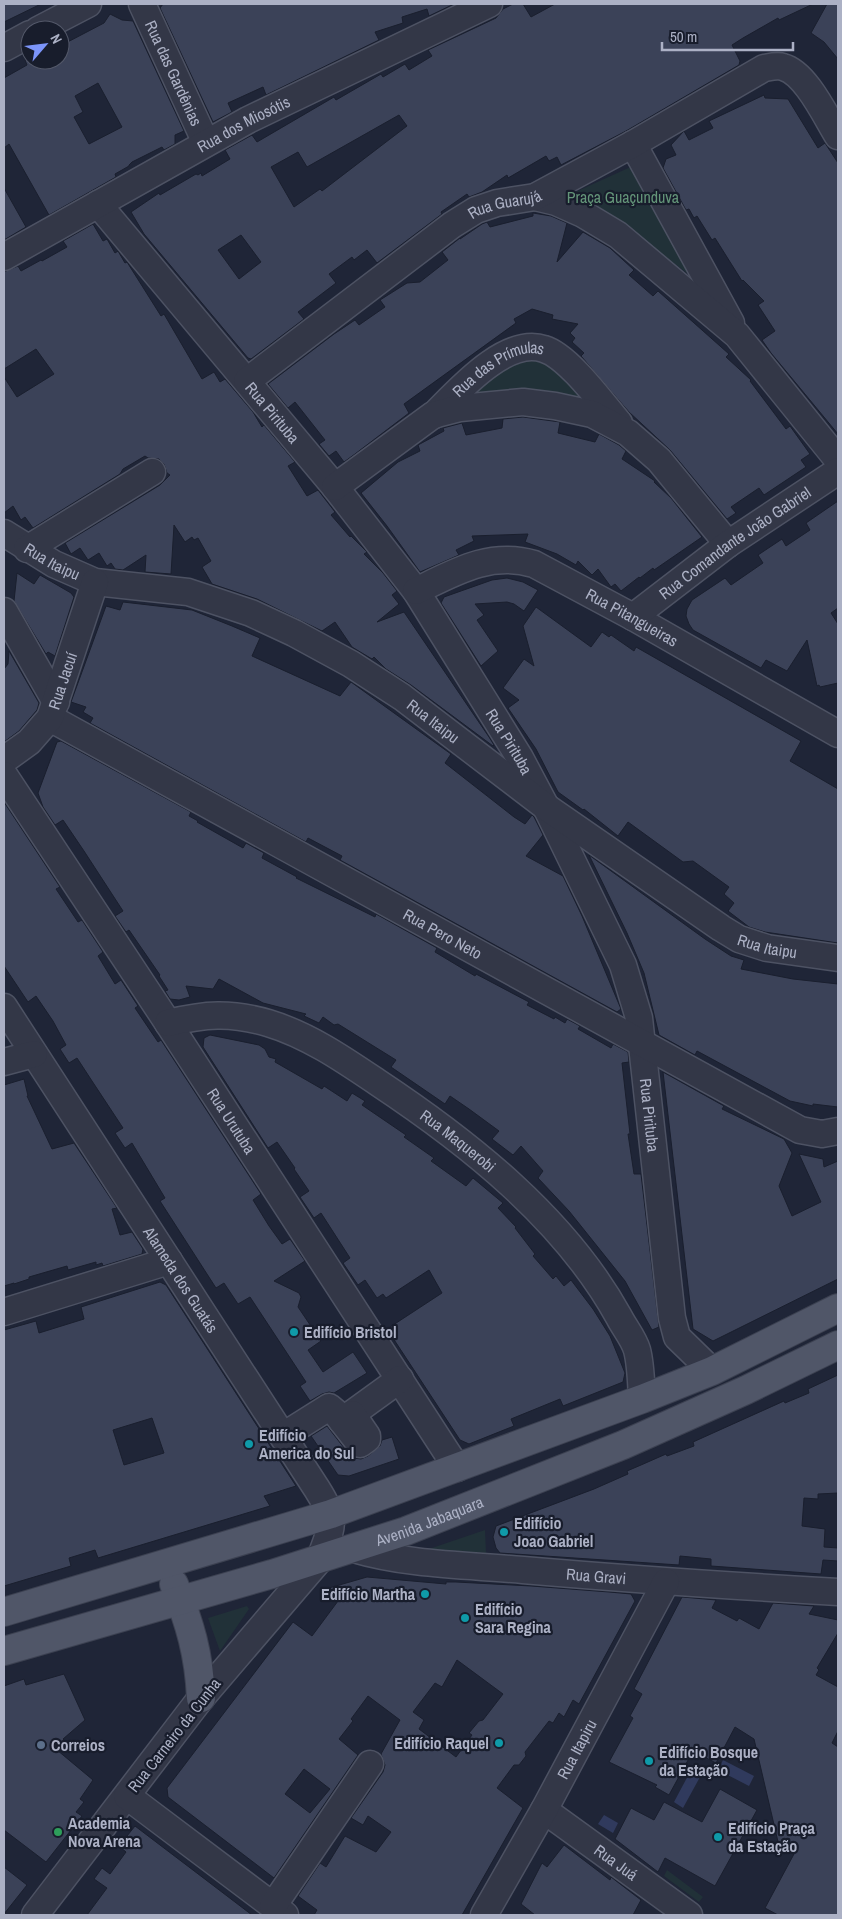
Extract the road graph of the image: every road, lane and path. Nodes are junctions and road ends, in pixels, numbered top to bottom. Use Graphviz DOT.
graph roads {
  1 [pos="88,4"];
  2 [pos="142,4"];
  3 [pos="489,4"];
  4 [pos="57,20"];
  5 [pos="20,39"];
  6 [pos="4,48"];
  7 [pos="838,136"];
  8 [pos="206,143"];
  9 [pos="633,144"];
  10 [pos="535,197"];
  11 [pos="98,204"];
  12 [pos="4,257"];
  13 [pos="737,335"];
  14 [pos="247,381"];
  15 [pos="433,415"];
  16 [pos="628,434"];
  17 [pos="838,460"];
  18 [pos="838,471"];
  19 [pos="152,472"];
  20 [pos="335,487"];
  21 [pos="4,533"];
  22 [pos="728,544"];
  23 [pos="27,550"];
  24 [pos="95,582"];
  25 [pos="416,591"];
  26 [pos="4,611"];
  27 [pos="633,617"];
  28 [pos="53,710"];
  29 [pos="838,734"];
  30 [pos="4,760"];
  31 [pos="4,775"];
  32 [pos="546,807"];
  33 [pos="838,958"];
  34 [pos="4,1007"];
  35 [pos="168,1023"];
  36 [pos="643,1042"];
  37 [pos="34,1054"];
  38 [pos="4,1062"];
  39 [pos="838,1131"];
  40 [pos="169,1261"];
  41 [pos="838,1308"];
  42 [pos="4,1312"];
  43 [pos="677,1337"];
  44 [pos="838,1345"];
  45 [pos="636,1349"];
  46 [pos="712,1371"];
  47 [pos="400,1379"];
  48 [pos="642,1399"];
  49 [pos="283,1436"];
  50 [pos="457,1468"];
  51 [pos="331,1514"];
  52 [pos="354,1549"];
  53 [pos="320,1559"];
  54 [pos="166,1564"];
  55 [pos="666,1582"];
  56 [pos="838,1592"];
  57 [pos="180,1600"];
  58 [pos="4,1612"];
  59 [pos="4,1651"];
  60 [pos="201,1698"];
  61 [pos="370,1764"];
  62 [pos="127,1796"];
  63 [pos="544,1810"];
  64 [pos="279,1911"];
  65 [pos="35,1915"];
  66 [pos="484,1915"];
  67 [pos="689,1915"];
  1 -- 4 [label="street"];
  2 -- 8 [label="street, Rua das Gardênias"];
  3 -- 8 [label="street, Rua dos Miosótis"];
  5 -- 6 [label="street"];
  7 -- 9 [label="street, Rua Guarujá"];
  8 -- 11 [label="street, Rua dos Miosótis"];
  9 -- 10 [label="street, Rua Guarujá"];
  9 -- 13 [label="street"];
  10 -- 13 [label="street"];
  10 -- 14 [label="street, Rua Guarujá"];
  11 -- 12 [label="street, Rua dos Miosótis"];
  11 -- 14 [label="street, Rua Pirituba"];
  13 -- 17 [label="street"];
  14 -- 20 [label="street, Rua Pirituba"];
  15 -- 16 [label="street, Rua das Prímulas"];
  15 -- 16 [label="street, Rua das Prímulas"];
  15 -- 20 [label="street, Rua das Prímulas"];
  16 -- 22 [label="street, Rua das Prímulas"];
  18 -- 22 [label="street, Rua Comandante João Gabriel"];
  19 -- 23 [label="street"];
  20 -- 25 [label="street, Rua Pirituba"];
  21 -- 23 [label="street, Rua Itaipu"];
  22 -- 27 [label="street, Rua Comandante João Gabriel"];
  23 -- 24 [label="street, Rua Itaipu"];
  24 -- 28 [label="street, Rua Jacuí"];
  24 -- 32 [label="street, Rua Itaipu"];
  25 -- 27 [label="street, Rua Pitangueiras"];
  25 -- 32 [label="street, Rua Pirituba"];
  26 -- 28 [label="street"];
  27 -- 29 [label="street, Rua Pitangueiras"];
  28 -- 30 [label="street, Rua Jacuí"];
  28 -- 36 [label="street, Rua Pero Neto"];
  31 -- 35 [label="street, Rua Urutuba"];
  32 -- 33 [label="street, Rua Itaipu"];
  32 -- 36 [label="street, Rua Pirituba"];
  34 -- 37 [label="street, Alameda dos Guatás"];
  35 -- 45 [label="street, Rua Maquerobi"];
  35 -- 47 [label="street, Rua Urutuba"];
  36 -- 39 [label="street, Rua Pero Neto"];
  36 -- 43 [label="street, Rua Pirituba"];
  37 -- 38 [label="street"];
  37 -- 40 [label="street, Alameda dos Guatás"];
  40 -- 42 [label="street"];
  40 -- 49 [label="street, Alameda dos Guatás"];
  41 -- 46 [label="main road"];
  43 -- 45 [label="street"];
  43 -- 46 [label="street"];
  44 -- 52 [label="main road, Avenida Jabaquara"];
  45 -- 48 [label="street, Rua Maquerobi"];
  46 -- 48 [label="main road"];
  47 -- 49 [label="street"];
  47 -- 50 [label="street, Rua Urutuba"];
  48 -- 50 [label="main road"];
  49 -- 51 [label="street, Alameda dos Guatás"];
  50 -- 51 [label="main road"];
  51 -- 53 [label="street"];
  51 -- 54 [label="main road"];
  52 -- 53 [label="main road, Avenida Jabaquara"];
  52 -- 55 [label="street, Rua Gravi"];
  53 -- 57 [label="main road, Avenida Jabaquara"];
  53 -- 60 [label="street, Rua Carneiro da Cunha"];
  54 -- 57 [label="main road"];
  54 -- 58 [label="main road"];
  55 -- 56 [label="street, Rua Gravi"];
  55 -- 63 [label="street, Rua Itapiru"];
  57 -- 59 [label="main road, Avenida Jabaquara"];
  57 -- 60 [label="main road"];
  60 -- 62 [label="street, Rua Carneiro da Cunha"];
  61 -- 64 [label="street"];
  62 -- 64 [label="street"];
  62 -- 65 [label="street, Rua Carneiro da Cunha"];
  63 -- 66 [label="street, Rua Itapiru"];
  63 -- 67 [label="street, Rua Juá"];
}
